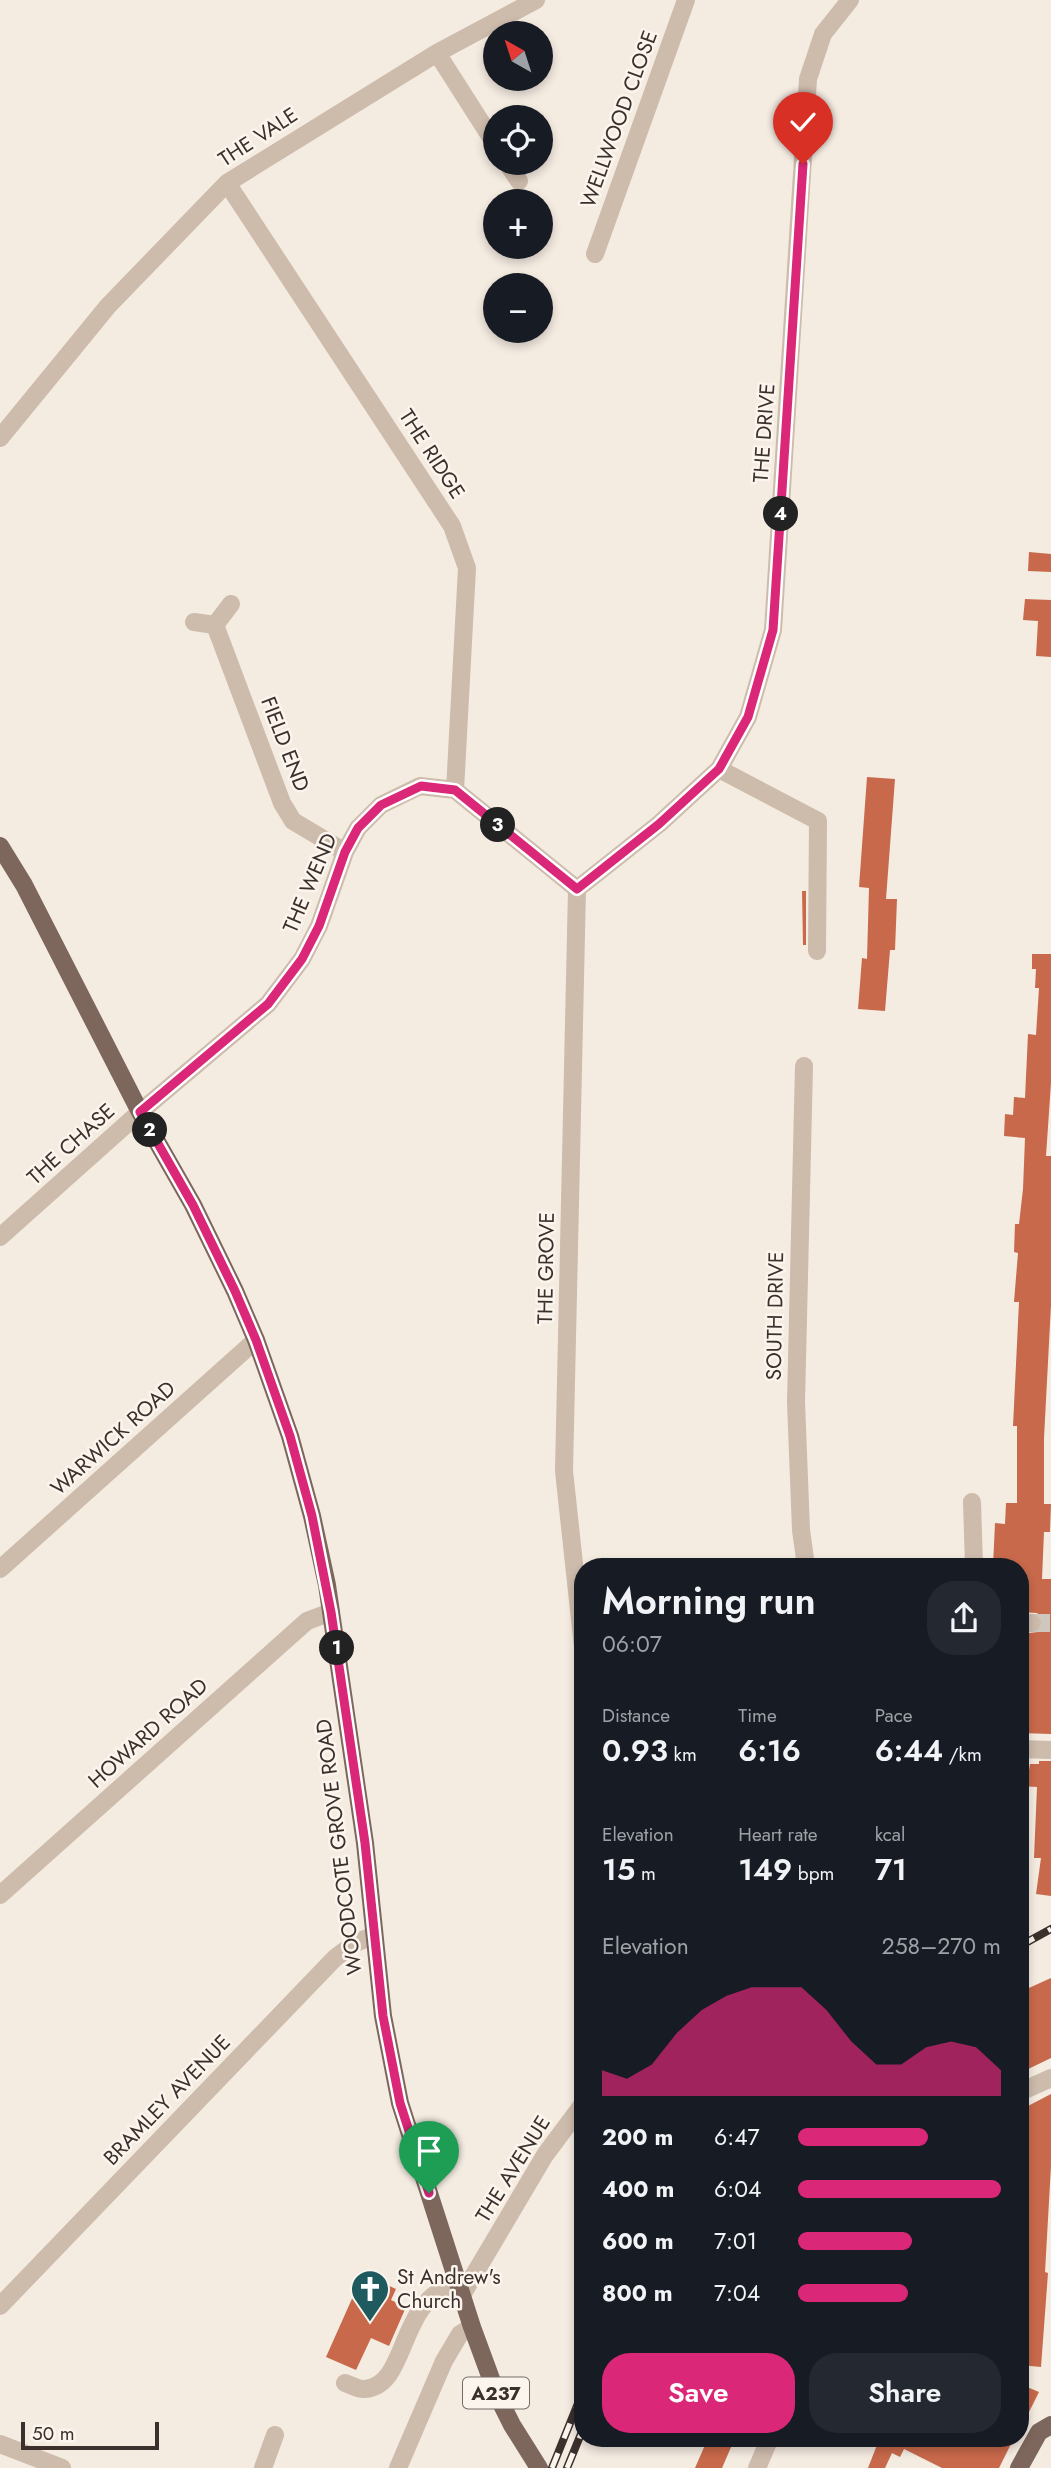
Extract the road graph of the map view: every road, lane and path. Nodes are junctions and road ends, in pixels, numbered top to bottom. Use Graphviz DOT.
graph roads {
  1 [pos="536,0"];
  2 [pos="686,0"];
  3 [pos="850,0"];
  4 [pos="437,53"];
  5 [pos="483,125"];
  6 [pos="515,175"];
  7 [pos="519,181"];
  8 [pos="227,183"];
  9 [pos="595,254"];
  10 [pos="0,438"];
  11 [pos="231,604"];
  12 [pos="194,622"];
  13 [pos="215,625"];
  14 [pos="719,769"];
  15 [pos="455,790"];
  16 [pos="0,846"];
  17 [pos="345,852"];
  18 [pos="577,889"];
  19 [pos="817,951"];
  20 [pos="804,1066"];
  21 [pos="140,1112"];
  22 [pos="0,1237"];
  23 [pos="256,1340"];
  24 [pos="971,1502"];
  25 [pos="805,1558"];
  26 [pos="974,1558"];
  27 [pos="574,1559"];
  28 [pos="0,1569"];
  29 [pos="331,1612"];
  30 [pos="1029,1749"];
  31 [pos="1051,1750"];
  32 [pos="0,1895"];
  33 [pos="373,1936"];
  34 [pos="1051,2078"];
  35 [pos="1029,2088"];
  36 [pos="574,2116"];
  37 [pos="461,2289"];
  38 [pos="0,2306"];
  39 [pos="472,2327"];
  40 [pos="345,2383"];
  41 [pos="1051,2425"];
  42 [pos="275,2435"];
  43 [pos="0,2444"];
  44 [pos="766,2447"];
  45 [pos="535,2461"];
  46 [pos="62,2468"];
  47 [pos="263,2468"];
  48 [pos="398,2468"];
  49 [pos="757,2468"];
  50 [pos="1019,2468"];
  1 -- 4 [label="street, THE VALE"];
  2 -- 9 [label="street, WELLWOOD CLOSE"];
  3 -- 14 [label="street, THE DRIVE"];
  4 -- 5 [label="street"];
  4 -- 8 [label="street, THE VALE"];
  6 -- 7 [label="street"];
  8 -- 10 [label="street, THE VALE"];
  8 -- 15 [label="street, THE RIDGE"];
  11 -- 13 [label="street"];
  12 -- 13 [label="street"];
  13 -- 17 [label="street, FIELD END"];
  14 -- 18 [label="street, THE DRIVE"];
  14 -- 19 [label="street"];
  15 -- 17 [label="street, THE WEND"];
  15 -- 18 [label="street"];
  16 -- 21 [label="main road, WOODCOTE GROVE ROAD / A237"];
  17 -- 21 [label="street, THE WEND"];
  18 -- 27 [label="street, THE GROVE"];
  20 -- 25 [label="street, SOUTH DRIVE"];
  21 -- 22 [label="street, THE CHASE"];
  21 -- 23 [label="main road, WOODCOTE GROVE ROAD / A237"];
  23 -- 28 [label="street, WARWICK ROAD"];
  23 -- 29 [label="main road, WOODCOTE GROVE ROAD / A237"];
  24 -- 26 [label="street"];
  29 -- 32 [label="street, HOWARD ROAD"];
  29 -- 33 [label="main road, WOODCOTE GROVE ROAD / A237"];
  30 -- 31 [label="street"];
  33 -- 37 [label="main road, WOODCOTE GROVE ROAD / A237"];
  33 -- 38 [label="street, BRAMLEY AVENUE"];
  34 -- 35 [label="street"];
  36 -- 37 [label="street, THE AVENUE"];
  37 -- 39 [label="main road, WOODCOTE GROVE ROAD / A237"];
  37 -- 40 [label="street"];
  39 -- 45 [label="main road, WOODCOTE GROVE ROAD / A237"];
  39 -- 48 [label="street"];
  41 -- 50 [label="main road"];
  42 -- 47 [label="street"];
  43 -- 46 [label="street"];
  44 -- 49 [label="street"];
}
